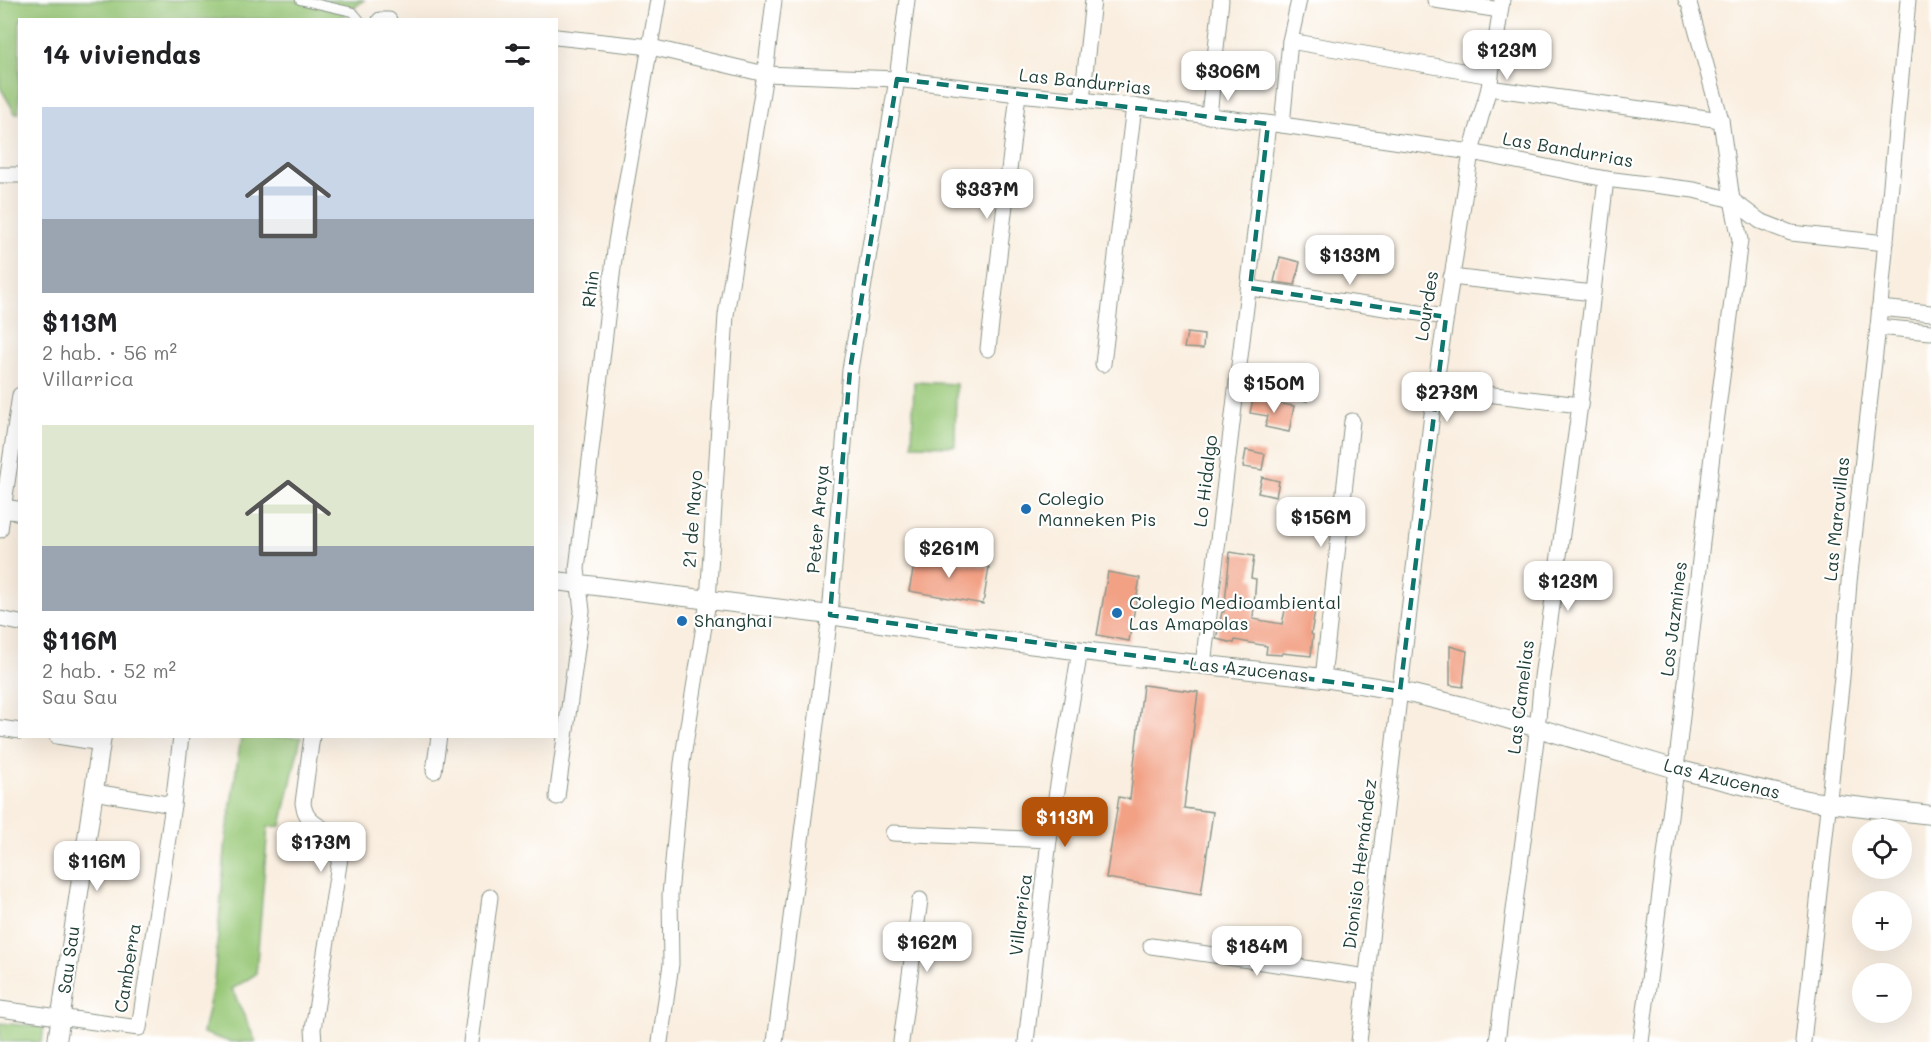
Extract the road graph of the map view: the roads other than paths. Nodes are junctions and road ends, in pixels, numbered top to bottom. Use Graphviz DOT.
graph roads {
  1 [pos="300,0"];
  2 [pos="658,0"];
  3 [pos="774,0"];
  4 [pos="907,0"];
  5 [pos="1093,0"];
  6 [pos="1221,0"];
  7 [pos="1299,0"];
  8 [pos="1435,0"];
  9 [pos="1686,0"];
  10 [pos="1908,0"];
  11 [pos="1501,5"];
  12 [pos="358,18"];
  13 [pos="558,38"];
  14 [pos="1290,41"];
  15 [pos="651,47"];
  16 [pos="765,74"];
  17 [pos="897,79"];
  18 [pos="1490,82"];
  19 [pos="1018,94"];
  20 [pos="1082,100"];
  21 [pos="1134,106"];
  22 [pos="1209,116"];
  23 [pos="1721,120"];
  24 [pos="1275,124"];
  25 [pos="1471,153"];
  26 [pos="0,175"];
  27 [pos="18,175"];
  28 [pos="1606,179"];
  29 [pos="1732,200"];
  30 [pos="1886,243"];
  31 [pos="1452,277"];
  32 [pos="1250,288"];
  33 [pos="1593,293"];
  34 [pos="1880,308"];
  35 [pos="1931,313"];
  36 [pos="1446,317"];
  37 [pos="1878,327"];
  38 [pos="1931,332"];
  39 [pos="988,349"];
  40 [pos="1103,364"];
  41 [pos="1435,388"];
  42 [pos="1580,405"];
  43 [pos="18,414"];
  44 [pos="1352,421"];
  45 [pos="8,509"];
  46 [pos="0,530"];
  47 [pos="558,581"];
  48 [pos="578,584"];
  49 [pos="708,601"];
  50 [pos="830,615"];
  51 [pos="0,619"];
  52 [pos="18,622"];
  53 [pos="1080,650"];
  54 [pos="1203,665"];
  55 [pos="1323,678"];
  56 [pos="1400,691"];
  57 [pos="0,728"];
  58 [pos="1538,728"];
  59 [pos="18,731"];
  60 [pos="80,738"];
  61 [pos="181,738"];
  62 [pos="312,738"];
  63 [pos="439,738"];
  64 [pos="102,740"];
  65 [pos="1676,769"];
  66 [pos="434,771"];
  67 [pos="94,792"];
  68 [pos="557,797"];
  69 [pos="1829,804"];
  70 [pos="173,805"];
  71 [pos="1931,815"];
  72 [pos="893,833"];
  73 [pos="1049,840"];
  74 [pos="490,897"];
  75 [pos="920,900"];
  76 [pos="1152,946"];
  77 [pos="1367,977"];
  78 [pos="0,1010"];
  79 [pos="61,1018"];
  80 [pos="314,1036"];
  81 [pos="57,1042"];
  82 [pos="471,1042"];
  83 [pos="660,1042"];
  84 [pos="775,1042"];
  85 [pos="901,1042"];
  86 [pos="1026,1042"];
  87 [pos="1359,1042"];
  88 [pos="1497,1042"];
  89 [pos="1641,1042"];
  90 [pos="1803,1042"];
  1 -- 12 [label="lane"];
  2 -- 15 [label="street, Rhin"];
  3 -- 16 [label="street, 21 de Mayo"];
  4 -- 17 [label="street, Peter Araya"];
  5 -- 20 [label="street"];
  6 -- 22 [label="street"];
  7 -- 14 [label="street, Lo Hidalgo"];
  8 -- 11 [label="street"];
  9 -- 23 [label="street, Los Jazmines"];
  10 -- 30 [label="street, Las Maravillas"];
  11 -- 18 [label="street, Lourdes"];
  13 -- 15 [label="street, Las Bandurrias"];
  14 -- 18 [label="street"];
  14 -- 24 [label="street, Lo Hidalgo"];
  15 -- 16 [label="street, Las Bandurrias"];
  15 -- 48 [label="street, Rhin"];
  16 -- 17 [label="street, Las Bandurrias"];
  16 -- 49 [label="street, 21 de Mayo"];
  17 -- 19 [label="street, Las Bandurrias"];
  17 -- 50 [label="street, Peter Araya"];
  18 -- 23 [label="street"];
  18 -- 25 [label="street, Lourdes"];
  19 -- 20 [label="street, Las Bandurrias"];
  19 -- 39 [label="street"];
  20 -- 21 [label="street, Las Bandurrias"];
  21 -- 22 [label="street, Las Bandurrias"];
  21 -- 40 [label="street"];
  22 -- 24 [label="street, Las Bandurrias"];
  23 -- 29 [label="street, Los Jazmines"];
  24 -- 25 [label="street, Las Bandurrias"];
  24 -- 32 [label="street, Lo Hidalgo"];
  25 -- 28 [label="street, Las Bandurrias"];
  25 -- 31 [label="street, Lourdes"];
  26 -- 27 [label="street"];
  28 -- 29 [label="street, Las Bandurrias"];
  28 -- 33 [label="street, Las Camelias"];
  29 -- 30 [label="street, Las Bandurrias"];
  29 -- 65 [label="street, Los Jazmines"];
  30 -- 34 [label="street, Las Maravillas"];
  31 -- 33 [label="street"];
  31 -- 36 [label="street, Lourdes"];
  32 -- 36 [label="street"];
  32 -- 54 [label="street, Lo Hidalgo"];
  33 -- 42 [label="street, Las Camelias"];
  34 -- 35 [label="street"];
  34 -- 37 [label="street, Las Maravillas"];
  36 -- 41 [label="street, Lourdes"];
  37 -- 38 [label="street"];
  37 -- 69 [label="street, Las Maravillas"];
  41 -- 42 [label="street"];
  41 -- 56 [label="street, Lourdes"];
  42 -- 58 [label="street, Las Camelias"];
  43 -- 45 [label="street"];
  44 -- 55 [label="street"];
  45 -- 46 [label="street"];
  47 -- 48 [label="street, Las Azucenas"];
  48 -- 49 [label="street, Las Azucenas"];
  48 -- 68 [label="street, Rhin"];
  49 -- 50 [label="street, Las Azucenas"];
  49 -- 83 [label="street, 21 de Mayo"];
  50 -- 53 [label="street, Las Azucenas"];
  50 -- 84 [label="street, Peter Araya"];
  51 -- 52 [label="street"];
  53 -- 54 [label="street, Las Azucenas"];
  53 -- 73 [label="street, Villarrica"];
  54 -- 55 [label="street, Las Azucenas"];
  55 -- 56 [label="street, Las Azucenas"];
  56 -- 58 [label="street, Las Azucenas"];
  56 -- 77 [label="street, Dionisio Hernández"];
  57 -- 59 [label="street"];
  58 -- 65 [label="street, Las Azucenas"];
  58 -- 88 [label="street, Las Camelias"];
  60 -- 64 [label="street"];
  61 -- 70 [label="street, Camberra"];
  62 -- 80 [label="street"];
  63 -- 66 [label="street"];
  64 -- 67 [label="street, Sau Sau"];
  65 -- 69 [label="street, Las Azucenas"];
  65 -- 89 [label="street, Los Jazmines"];
  67 -- 70 [label="street"];
  67 -- 79 [label="street, Sau Sau"];
  69 -- 71 [label="street, Las Azucenas"];
  69 -- 90 [label="street, Las Maravillas"];
  70 -- 79 [label="street, Camberra"];
  72 -- 73 [label="street"];
  73 -- 86 [label="street, Villarrica"];
  74 -- 82 [label="street"];
  75 -- 85 [label="street"];
  76 -- 77 [label="street"];
  77 -- 87 [label="street, Dionisio Hernández"];
  78 -- 79 [label="street"];
  79 -- 81 [label="street, Sau Sau"];
}
